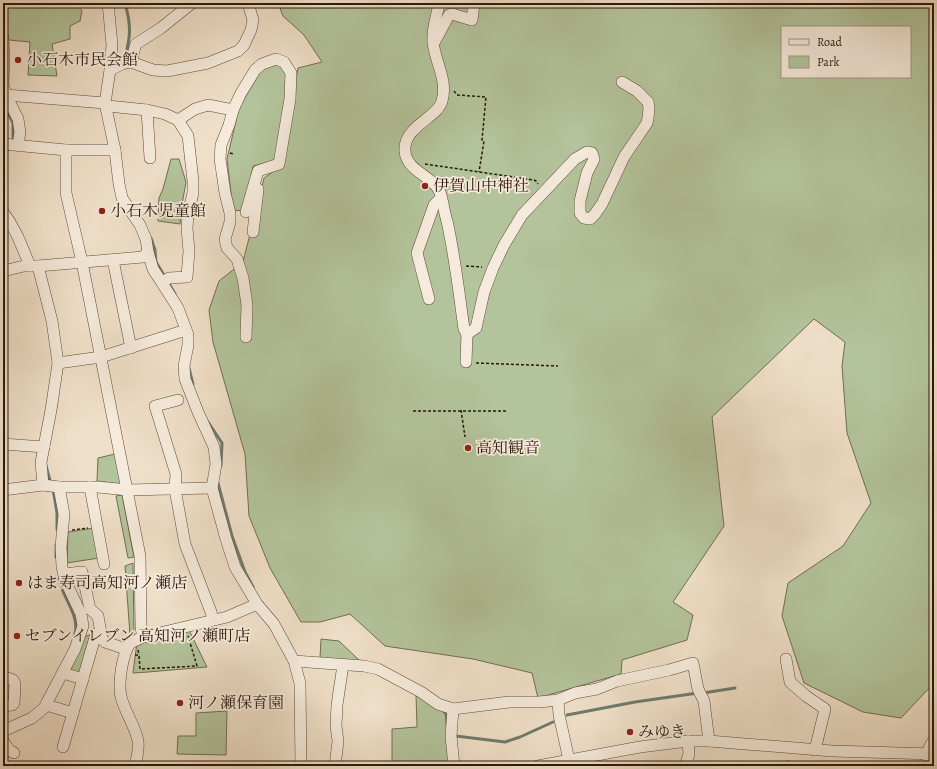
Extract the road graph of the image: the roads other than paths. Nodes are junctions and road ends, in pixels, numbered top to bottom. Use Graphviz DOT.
graph roads {
  1 [pos="108,3"];
  2 [pos="192,3"];
  3 [pos="248,3"];
  4 [pos="439,3"];
  5 [pos="474,3"];
  6 [pos="3,39"];
  7 [pos="433,43"];
  8 [pos="131,62"];
  9 [pos="110,70"];
  10 [pos="622,82"];
  11 [pos="6,95"];
  12 [pos="109,105"];
  13 [pos="147,110"];
  14 [pos="233,110"];
  15 [pos="178,120"];
  16 [pos="9,146"];
  17 [pos="66,150"];
  18 [pos="115,150"];
  19 [pos="150,158"];
  20 [pos="254,184"];
  21 [pos="441,198"];
  22 [pos="3,212"];
  23 [pos="246,212"];
  24 [pos="253,232"];
  25 [pos="148,252"];
  26 [pos="114,260"];
  27 [pos="82,262"];
  28 [pos="34,266"];
  29 [pos="3,271"];
  30 [pos="165,280"];
  31 [pos="429,299"];
  32 [pos="186,330"];
  33 [pos="468,334"];
  34 [pos="246,337"];
  35 [pos="131,348"];
  36 [pos="101,357"];
  37 [pos="466,362"];
  38 [pos="58,363"];
  39 [pos="178,400"];
  40 [pos="3,444"];
  41 [pos="44,447"];
  42 [pos="51,486"];
  43 [pos="90,487"];
  44 [pos="212,488"];
  45 [pos="175,489"];
  46 [pos="3,490"];
  47 [pos="128,490"];
  48 [pos="104,564"];
  49 [pos="64,574"];
  50 [pos="257,604"];
  51 [pos="213,620"];
  52 [pos="83,626"];
  53 [pos="99,637"];
  54 [pos="140,640"];
  55 [pos="125,652"];
  56 [pos="786,659"];
  57 [pos="294,661"];
  58 [pos="343,665"];
  59 [pos="63,673"];
  60 [pos="3,676"];
  61 [pos="83,679"];
  62 [pos="558,700"];
  63 [pos="46,705"];
  64 [pos="3,706"];
  65 [pos="453,709"];
  66 [pos="73,713"];
  67 [pos="3,731"];
  68 [pos="3,741"];
  69 [pos="688,741"];
  70 [pos="709,741"];
  71 [pos="934,741"];
  72 [pos="63,747"];
  73 [pos="815,750"];
  74 [pos="14,753"];
  75 [pos="930,755"];
  76 [pos="569,760"];
  77 [pos="135,766"];
  78 [pos="301,766"];
  79 [pos="334,766"];
  80 [pos="454,766"];
  81 [pos="538,766"];
  82 [pos="685,766"];
  1 -- 9 [label="street"];
  2 -- 8 [label="street"];
  3 -- 8 [label="street"];
  4 -- 7 [label="street"];
  5 -- 7 [label="street"];
  6 -- 11 [label="street"];
  7 -- 21 [label="street"];
  8 -- 9 [label="street"];
  9 -- 12 [label="street"];
  10 -- 33 [label="street"];
  11 -- 12 [label="street"];
  11 -- 16 [label="street"];
  12 -- 13 [label="street"];
  12 -- 18 [label="street"];
  13 -- 15 [label="street"];
  13 -- 19 [label="street"];
  14 -- 15 [label="street"];
  14 -- 20 [label="street"];
  14 -- 34 [label="street"];
  15 -- 30 [label="street"];
  16 -- 17 [label="street"];
  17 -- 18 [label="street"];
  17 -- 27 [label="street"];
  18 -- 25 [label="street"];
  20 -- 23 [label="street"];
  20 -- 24 [label="street"];
  21 -- 31 [label="street"];
  21 -- 33 [label="street"];
  22 -- 28 [label="street"];
  25 -- 26 [label="street"];
  25 -- 30 [label="street"];
  26 -- 27 [label="street"];
  26 -- 35 [label="street"];
  27 -- 28 [label="street"];
  27 -- 36 [label="street"];
  28 -- 29 [label="street"];
  28 -- 38 [label="street"];
  30 -- 32 [label="street"];
  32 -- 35 [label="street"];
  32 -- 44 [label="street"];
  33 -- 37 [label="street"];
  35 -- 36 [label="street"];
  36 -- 38 [label="street"];
  36 -- 47 [label="street"];
  38 -- 41 [label="street"];
  39 -- 45 [label="street"];
  40 -- 41 [label="street"];
  41 -- 42 [label="street"];
  42 -- 43 [label="street"];
  42 -- 46 [label="street"];
  42 -- 49 [label="street"];
  43 -- 47 [label="street"];
  43 -- 48 [label="street"];
  44 -- 45 [label="street"];
  44 -- 50 [label="street"];
  45 -- 47 [label="street"];
  45 -- 51 [label="street"];
  47 -- 54 [label="street"];
  49 -- 52 [label="street"];
  49 -- 53 [label="street"];
  50 -- 51 [label="street"];
  50 -- 57 [label="street"];
  51 -- 54 [label="street"];
  52 -- 53 [label="street"];
  52 -- 59 [label="street"];
  53 -- 55 [label="street"];
  53 -- 61 [label="street"];
  54 -- 55 [label="street"];
  55 -- 77 [label="street"];
  56 -- 73 [label="street"];
  57 -- 58 [label="street"];
  57 -- 78 [label="street"];
  58 -- 65 [label="street"];
  58 -- 79 [label="street"];
  59 -- 61 [label="street"];
  59 -- 63 [label="street"];
  60 -- 64 [label="street"];
  61 -- 66 [label="street"];
  62 -- 65 [label="street"];
  62 -- 70 [label="street"];
  62 -- 76 [label="street"];
  63 -- 66 [label="street"];
  63 -- 67 [label="street"];
  65 -- 80 [label="street"];
  66 -- 72 [label="street"];
  68 -- 74 [label="street"];
  69 -- 70 [label="street"];
  69 -- 76 [label="street"];
  69 -- 82 [label="street"];
  70 -- 73 [label="street"];
  71 -- 75 [label="street"];
  73 -- 75 [label="street"];
  76 -- 81 [label="street"];
}
